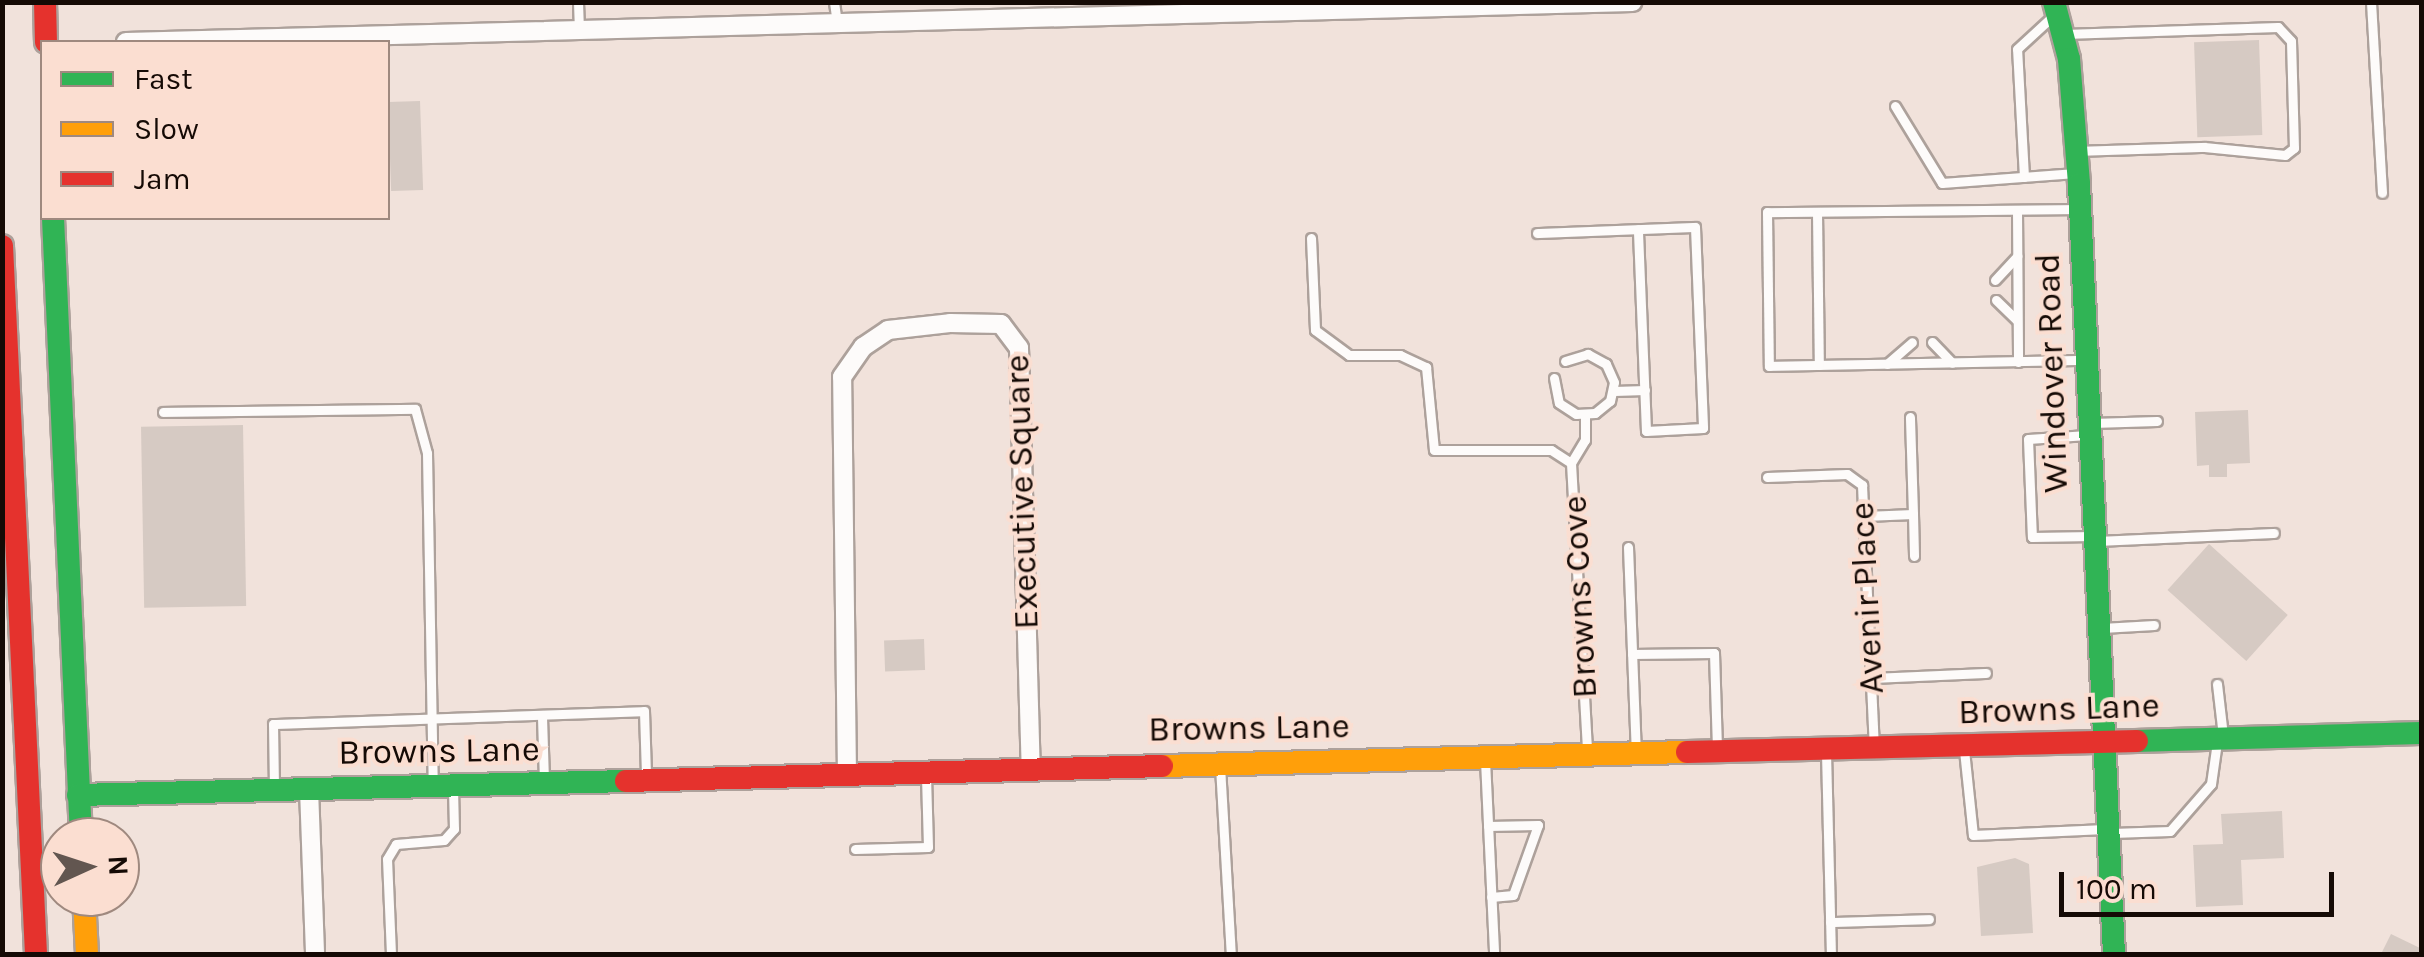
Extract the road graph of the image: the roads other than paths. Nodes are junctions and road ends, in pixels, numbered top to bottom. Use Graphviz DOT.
graph roads {
  1 [pos="46,2"];
  2 [pos="578,2"];
  3 [pos="834,2"];
  4 [pos="1632,2"];
  5 [pos="2371,2"];
  6 [pos="1534,4"];
  7 [pos="1362,6"];
  8 [pos="1278,8"];
  9 [pos="1127,10"];
  10 [pos="954,12"];
  11 [pos="2058,16"];
  12 [pos="837,24"];
  13 [pos="579,29"];
  14 [pos="330,39"];
  15 [pos="46,40"];
  16 [pos="278,40"];
  17 [pos="1895,106"];
  18 [pos="2078,162"];
  19 [pos="2024,177"];
  20 [pos="2382,193"];
  21 [pos="2080,209"];
  22 [pos="2016,210"];
  23 [pos="1817,212"];
  24 [pos="52,220"];
  25 [pos="1638,229"];
  26 [pos="1537,232"];
  27 [pos="1311,238"];
  28 [pos="2,246"];
  29 [pos="2017,256"];
  30 [pos="1996,280"];
  31 [pos="1996,300"];
  32 [pos="2017,320"];
  33 [pos="1912,342"];
  34 [pos="1932,342"];
  35 [pos="2087,360"];
  36 [pos="1564,361"];
  37 [pos="2018,362"];
  38 [pos="1952,363"];
  39 [pos="1819,364"];
  40 [pos="1887,364"];
  41 [pos="1554,378"];
  42 [pos="1645,390"];
  43 [pos="1614,392"];
  44 [pos="163,412"];
  45 [pos="1586,416"];
  46 [pos="1910,417"];
  47 [pos="2157,421"];
  48 [pos="2090,429"];
  49 [pos="1571,463"];
  50 [pos="1767,476"];
  51 [pos="1913,514"];
  52 [pos="1865,516"];
  53 [pos="2274,533"];
  54 [pos="2094,538"];
  55 [pos="1628,547"];
  56 [pos="1914,556"];
  57 [pos="2154,625"];
  58 [pos="2098,628"];
  59 [pos="1632,654"];
  60 [pos="1986,673"];
  61 [pos="1871,678"];
  62 [pos="2217,684"];
  63 [pos="542,717"];
  64 [pos="434,719"];
  65 [pos="2422,733"];
  66 [pos="2220,739"];
  67 [pos="2104,742"];
  68 [pos="1964,747"];
  69 [pos="1874,749"];
  70 [pos="1826,750"];
  71 [pos="1718,752"];
  72 [pos="1636,753"];
  73 [pos="1588,754"];
  74 [pos="1485,757"];
  75 [pos="1220,764"];
  76 [pos="1031,768"];
  77 [pos="926,773"];
  78 [pos="846,776"];
  79 [pos="646,782"];
  80 [pos="544,784"];
  81 [pos="443,787"];
  82 [pos="310,789"];
  83 [pos="274,790"];
  84 [pos="78,796"];
  85 [pos="79,817"];
  86 [pos="1488,826"];
  87 [pos="2108,831"];
  88 [pos="855,848"];
  89 [pos="1491,898"];
  90 [pos="85,917"];
  91 [pos="1929,919"];
  92 [pos="1830,922"];
  93 [pos="36,954"];
  94 [pos="87,954"];
  95 [pos="316,954"];
  96 [pos="391,954"];
  97 [pos="1231,954"];
  98 [pos="1494,954"];
  99 [pos="1831,954"];
  100 [pos="2114,954"];
  1 -- 15 [label="main road"];
  2 -- 13 [label="lane"];
  3 -- 12 [label="lane"];
  4 -- 6 [label="street"];
  5 -- 20 [label="lane"];
  6 -- 7 [label="street"];
  7 -- 8 [label="street"];
  8 -- 9 [label="street"];
  9 -- 10 [label="street"];
  10 -- 12 [label="street"];
  11 -- 18 [label="main road, Windover Road"];
  11 -- 18 [label="lane"];
  11 -- 19 [label="lane"];
  12 -- 13 [label="street"];
  13 -- 14 [label="street"];
  14 -- 16 [label="street"];
  17 -- 19 [label="lane"];
  18 -- 19 [label="lane"];
  18 -- 21 [label="main road, Windover Road"];
  21 -- 22 [label="lane"];
  21 -- 35 [label="main road, Windover Road"];
  22 -- 23 [label="lane"];
  22 -- 29 [label="lane"];
  23 -- 39 [label="lane"];
  23 -- 39 [label="lane"];
  24 -- 84 [label="main road"];
  25 -- 26 [label="lane"];
  25 -- 42 [label="lane"];
  25 -- 42 [label="lane"];
  27 -- 49 [label="lane, Browns Cove"];
  28 -- 93 [label="main road"];
  29 -- 30 [label="lane"];
  29 -- 32 [label="lane"];
  31 -- 32 [label="lane"];
  32 -- 37 [label="lane"];
  33 -- 40 [label="lane"];
  34 -- 38 [label="lane"];
  35 -- 37 [label="lane"];
  35 -- 48 [label="main road, Windover Road"];
  36 -- 43 [label="lane"];
  37 -- 38 [label="lane"];
  38 -- 40 [label="lane"];
  39 -- 40 [label="lane"];
  41 -- 45 [label="lane"];
  42 -- 43 [label="lane"];
  43 -- 45 [label="lane"];
  44 -- 64 [label="lane"];
  45 -- 49 [label="lane"];
  46 -- 51 [label="lane"];
  47 -- 48 [label="lane"];
  48 -- 54 [label="main road, Windover Road"];
  48 -- 54 [label="lane"];
  49 -- 73 [label="lane, Browns Cove"];
  50 -- 52 [label="lane, Avenir Place"];
  51 -- 52 [label="lane"];
  51 -- 56 [label="lane"];
  52 -- 61 [label="lane, Avenir Place"];
  53 -- 54 [label="lane"];
  54 -- 58 [label="main road, Windover Road"];
  55 -- 59 [label="lane"];
  57 -- 58 [label="lane"];
  58 -- 67 [label="main road, Windover Road"];
  59 -- 71 [label="lane"];
  59 -- 72 [label="lane"];
  60 -- 61 [label="lane"];
  61 -- 69 [label="lane, Avenir Place"];
  62 -- 66 [label="lane"];
  63 -- 64 [label="lane"];
  63 -- 79 [label="lane"];
  63 -- 80 [label="lane"];
  64 -- 81 [label="lane"];
  64 -- 83 [label="lane"];
  65 -- 66 [label="main road, Browns Lane"];
  66 -- 67 [label="main road, Browns Lane"];
  66 -- 87 [label="lane"];
  67 -- 68 [label="main road, Browns Lane"];
  67 -- 87 [label="main road, Windover Road"];
  68 -- 69 [label="main road, Browns Lane"];
  68 -- 87 [label="lane"];
  69 -- 70 [label="main road, Browns Lane"];
  70 -- 71 [label="main road, Browns Lane"];
  70 -- 92 [label="lane"];
  71 -- 72 [label="main road, Browns Lane"];
  72 -- 73 [label="main road, Browns Lane"];
  73 -- 74 [label="main road, Browns Lane"];
  74 -- 75 [label="main road, Browns Lane"];
  74 -- 86 [label="lane"];
  75 -- 76 [label="main road, Browns Lane"];
  75 -- 97 [label="lane"];
  76 -- 77 [label="main road, Browns Lane"];
  76 -- 78 [label="street, Executive Square"];
  77 -- 78 [label="main road, Browns Lane"];
  77 -- 88 [label="lane"];
  78 -- 79 [label="main road, Browns Lane"];
  79 -- 80 [label="main road, Browns Lane"];
  80 -- 81 [label="main road, Browns Lane"];
  81 -- 82 [label="main road, Browns Lane"];
  81 -- 96 [label="lane"];
  82 -- 83 [label="main road, Browns Lane"];
  82 -- 95 [label="street"];
  83 -- 84 [label="main road, Browns Lane"];
  84 -- 85 [label="main road"];
  86 -- 89 [label="lane"];
  86 -- 89 [label="lane"];
  87 -- 100 [label="main road, Windover Road"];
  89 -- 98 [label="lane"];
  90 -- 94 [label="main road"];
  91 -- 92 [label="lane"];
  92 -- 99 [label="lane"];
}
